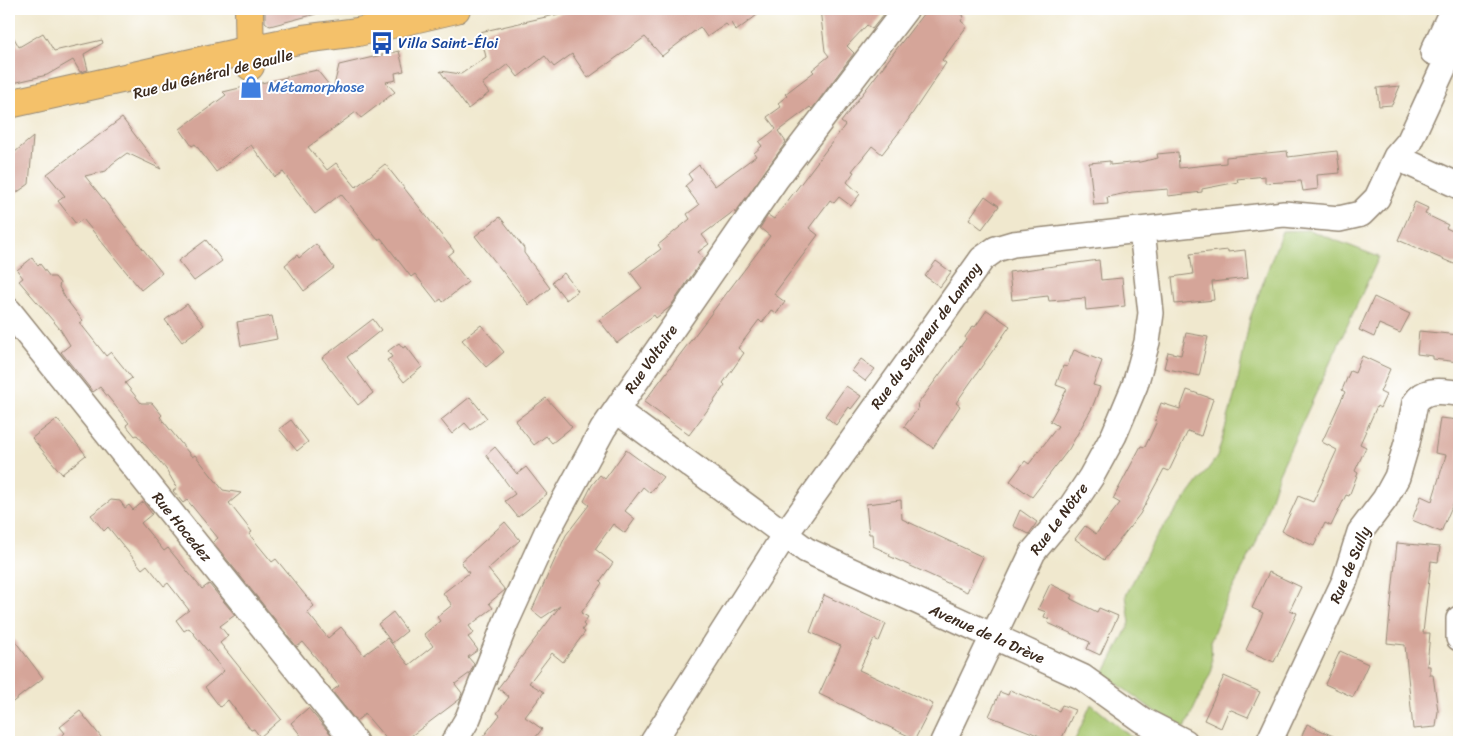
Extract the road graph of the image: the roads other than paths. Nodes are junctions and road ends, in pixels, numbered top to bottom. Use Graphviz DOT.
graph roads {
  1 [pos="249,9"];
  2 [pos="456,9"];
  3 [pos="906,9"];
  4 [pos="1453,9"];
  5 [pos="1459,34"];
  6 [pos="250,58"];
  7 [pos="9,104"];
  8 [pos="9,122"];
  9 [pos="1396,157"];
  10 [pos="1459,186"];
  11 [pos="1142,230"];
  12 [pos="9,311"];
  13 [pos="1459,394"];
  14 [pos="616,410"];
  15 [pos="784,536"];
  16 [pos="1459,619"];
  17 [pos="991,637"];
  18 [pos="1459,638"];
  19 [pos="355,742"];
  20 [pos="454,742"];
  21 [pos="653,742"];
  22 [pos="942,742"];
  23 [pos="1185,742"];
  24 [pos="1269,742"];
  1 -- 6 [label="main road"];
  2 -- 6 [label="main road, Rue du Général de Gaulle"];
  3 -- 14 [label="street, Rue Voltaire"];
  4 -- 9 [label="street"];
  5 -- 9 [label="street"];
  6 -- 7 [label="main road, Rue du Général de Gaulle"];
  6 -- 8 [label="main road, Rue du Général de Gaulle"];
  9 -- 10 [label="street"];
  9 -- 11 [label="street, Rue du Seigneur de Lannoy"];
  11 -- 15 [label="street, Rue du Seigneur de Lannoy"];
  11 -- 17 [label="street, Rue Le Nôtre"];
  12 -- 19 [label="street, Rue Hocedez"];
  13 -- 24 [label="street, Rue de Sully"];
  14 -- 15 [label="street, Avenue de la Drève"];
  14 -- 20 [label="street, Rue Voltaire"];
  15 -- 17 [label="street, Avenue de la Drève"];
  15 -- 21 [label="street, Rue du Seigneur de Lannoy"];
  16 -- 18 [label="street"];
  17 -- 22 [label="street, Rue Le Nôtre"];
  17 -- 23 [label="street, Avenue de la Drève"];
}
